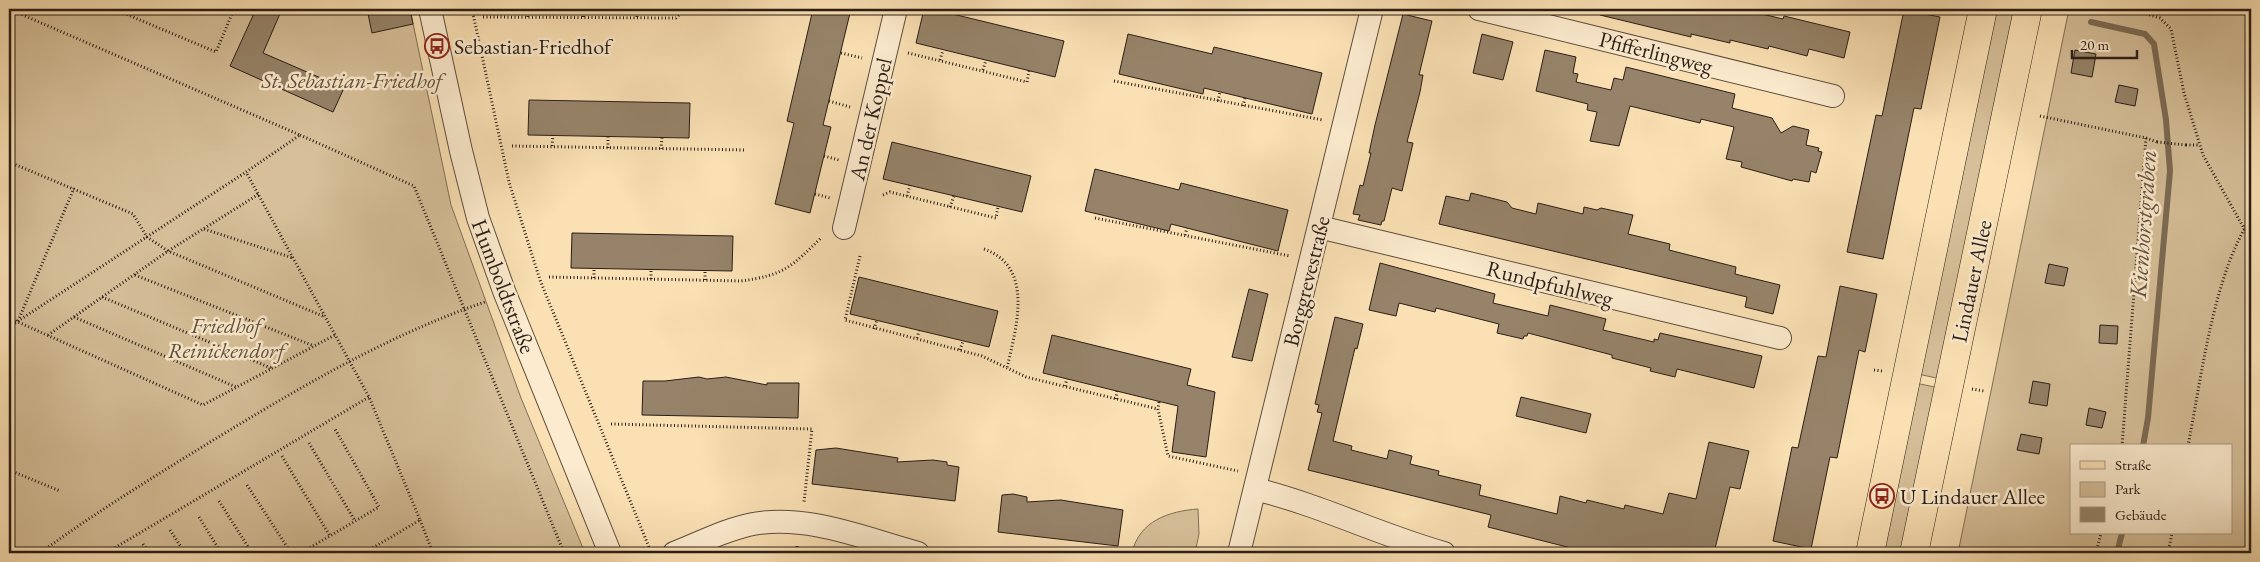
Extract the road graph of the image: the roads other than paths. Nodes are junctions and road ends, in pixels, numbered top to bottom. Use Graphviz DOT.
graph roads {
  1 [pos="430,9"];
  2 [pos="896,9"];
  3 [pos="1372,9"];
  4 [pos="1479,9"];
  5 [pos="1983,9"];
  6 [pos="2028,9"];
  7 [pos="1832,96"];
  8 [pos="1319,227"];
  9 [pos="844,228"];
  10 [pos="1780,338"];
  11 [pos="1249,480"];
  12 [pos="610,553"];
  13 [pos="674,553"];
  14 [pos="918,553"];
  15 [pos="1238,553"];
  16 [pos="1444,553"];
  17 [pos="1870,553"];
  18 [pos="1914,553"];
  1 -- 12 [label="street, Humboldtstraße"];
  2 -- 9 [label="street, An der Koppel"];
  3 -- 8 [label="street, Borggrevestraße"];
  4 -- 7 [label="street, Pfifferlingweg"];
  5 -- 17 [label="main road, Lindauer Allee"];
  6 -- 18 [label="main road, Lindauer Allee"];
  8 -- 10 [label="street, Rundpfuhlweg"];
  8 -- 11 [label="street, Borggrevestraße"];
  11 -- 15 [label="street, Borggrevestraße"];
  11 -- 16 [label="street"];
  13 -- 14 [label="street"];
}
